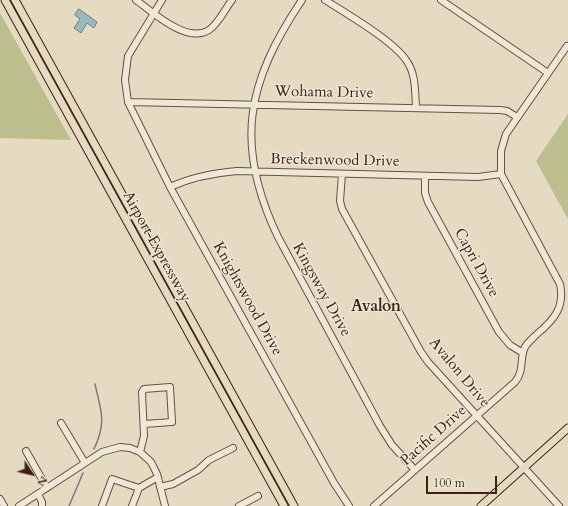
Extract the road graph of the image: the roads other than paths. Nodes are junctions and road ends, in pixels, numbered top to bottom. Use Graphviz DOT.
graph roads {
  1 [pos="5,0"];
  2 [pos="15,0"];
  3 [pos="136,0"];
  4 [pos="162,0"];
  5 [pos="232,0"];
  6 [pos="302,0"];
  7 [pos="325,0"];
  8 [pos="441,0"];
  9 [pos="154,12"];
  10 [pos="567,46"];
  11 [pos="548,73"];
  12 [pos="128,102"];
  13 [pos="254,104"];
  14 [pos="416,108"];
  15 [pos="518,117"];
  16 [pos="254,172"];
  17 [pos="342,174"];
  18 [pos="501,174"];
  19 [pos="425,176"];
  20 [pos="170,186"];
  21 [pos="523,353"];
  22 [pos="477,416"];
  23 [pos="61,423"];
  24 [pos="144,424"];
  25 [pos="568,428"];
  26 [pos="233,448"];
  27 [pos="26,451"];
  28 [pos="140,452"];
  29 [pos="85,463"];
  30 [pos="524,468"];
  31 [pos="415,470"];
  32 [pos="158,477"];
  33 [pos="160,487"];
  34 [pos="47,488"];
  35 [pos="139,488"];
  36 [pos="38,494"];
  37 [pos="258,496"];
  38 [pos="0,500"];
  39 [pos="4,506"];
  40 [pos="19,506"];
  41 [pos="42,506"];
  42 [pos="102,506"];
  43 [pos="132,506"];
  44 [pos="165,506"];
  45 [pos="239,506"];
  46 [pos="284,506"];
  47 [pos="294,506"];
  48 [pos="349,506"];
  49 [pos="374,506"];
  50 [pos="481,506"];
  51 [pos="559,506"];
  1 -- 46 [label="main road, Airport Expressway"];
  2 -- 47 [label="main road, Airport Expressway"];
  3 -- 9 [label="street"];
  4 -- 9 [label="street, Knightswood Drive"];
  5 -- 9 [label="street"];
  6 -- 13 [label="street, Kingsway Drive"];
  7 -- 14 [label="street"];
  8 -- 11 [label="street"];
  9 -- 12 [label="street, Knightswood Drive"];
  10 -- 11 [label="street"];
  11 -- 15 [label="street"];
  12 -- 13 [label="street, Wohama Drive"];
  12 -- 20 [label="street, Knightswood Drive"];
  13 -- 14 [label="street, Wohama Drive"];
  13 -- 16 [label="street, Kingsway Drive"];
  14 -- 15 [label="street, Wohama Drive"];
  15 -- 18 [label="street"];
  16 -- 17 [label="street, Breckenwood Drive"];
  16 -- 20 [label="street, Breckenwood Drive"];
  16 -- 31 [label="street, Kingsway Drive"];
  17 -- 19 [label="street, Breckenwood Drive"];
  17 -- 22 [label="street, Avalon Drive"];
  18 -- 19 [label="street, Breckenwood Drive"];
  18 -- 21 [label="street, Pacific Drive"];
  19 -- 21 [label="street, Capri Drive"];
  20 -- 48 [label="street, Knightswood Drive"];
  21 -- 22 [label="street, Pacific Drive"];
  22 -- 30 [label="street, Avalon Drive"];
  22 -- 31 [label="street, Pacific Drive"];
  23 -- 29 [label="street"];
  24 -- 24 [label="street"];
  24 -- 28 [label="street"];
  25 -- 30 [label="main road"];
  26 -- 33 [label="street"];
  27 -- 34 [label="street"];
  28 -- 29 [label="street"];
  28 -- 32 [label="street"];
  29 -- 34 [label="street"];
  30 -- 50 [label="main road"];
  30 -- 51 [label="street, Avalon Drive"];
  31 -- 49 [label="street, Pacific Drive"];
  32 -- 33 [label="street"];
  32 -- 35 [label="street"];
  33 -- 44 [label="street"];
  34 -- 36 [label="street"];
  35 -- 42 [label="street"];
  35 -- 43 [label="street"];
  36 -- 40 [label="street"];
  36 -- 41 [label="street"];
  37 -- 45 [label="street"];
  38 -- 39 [label="street"];
}
